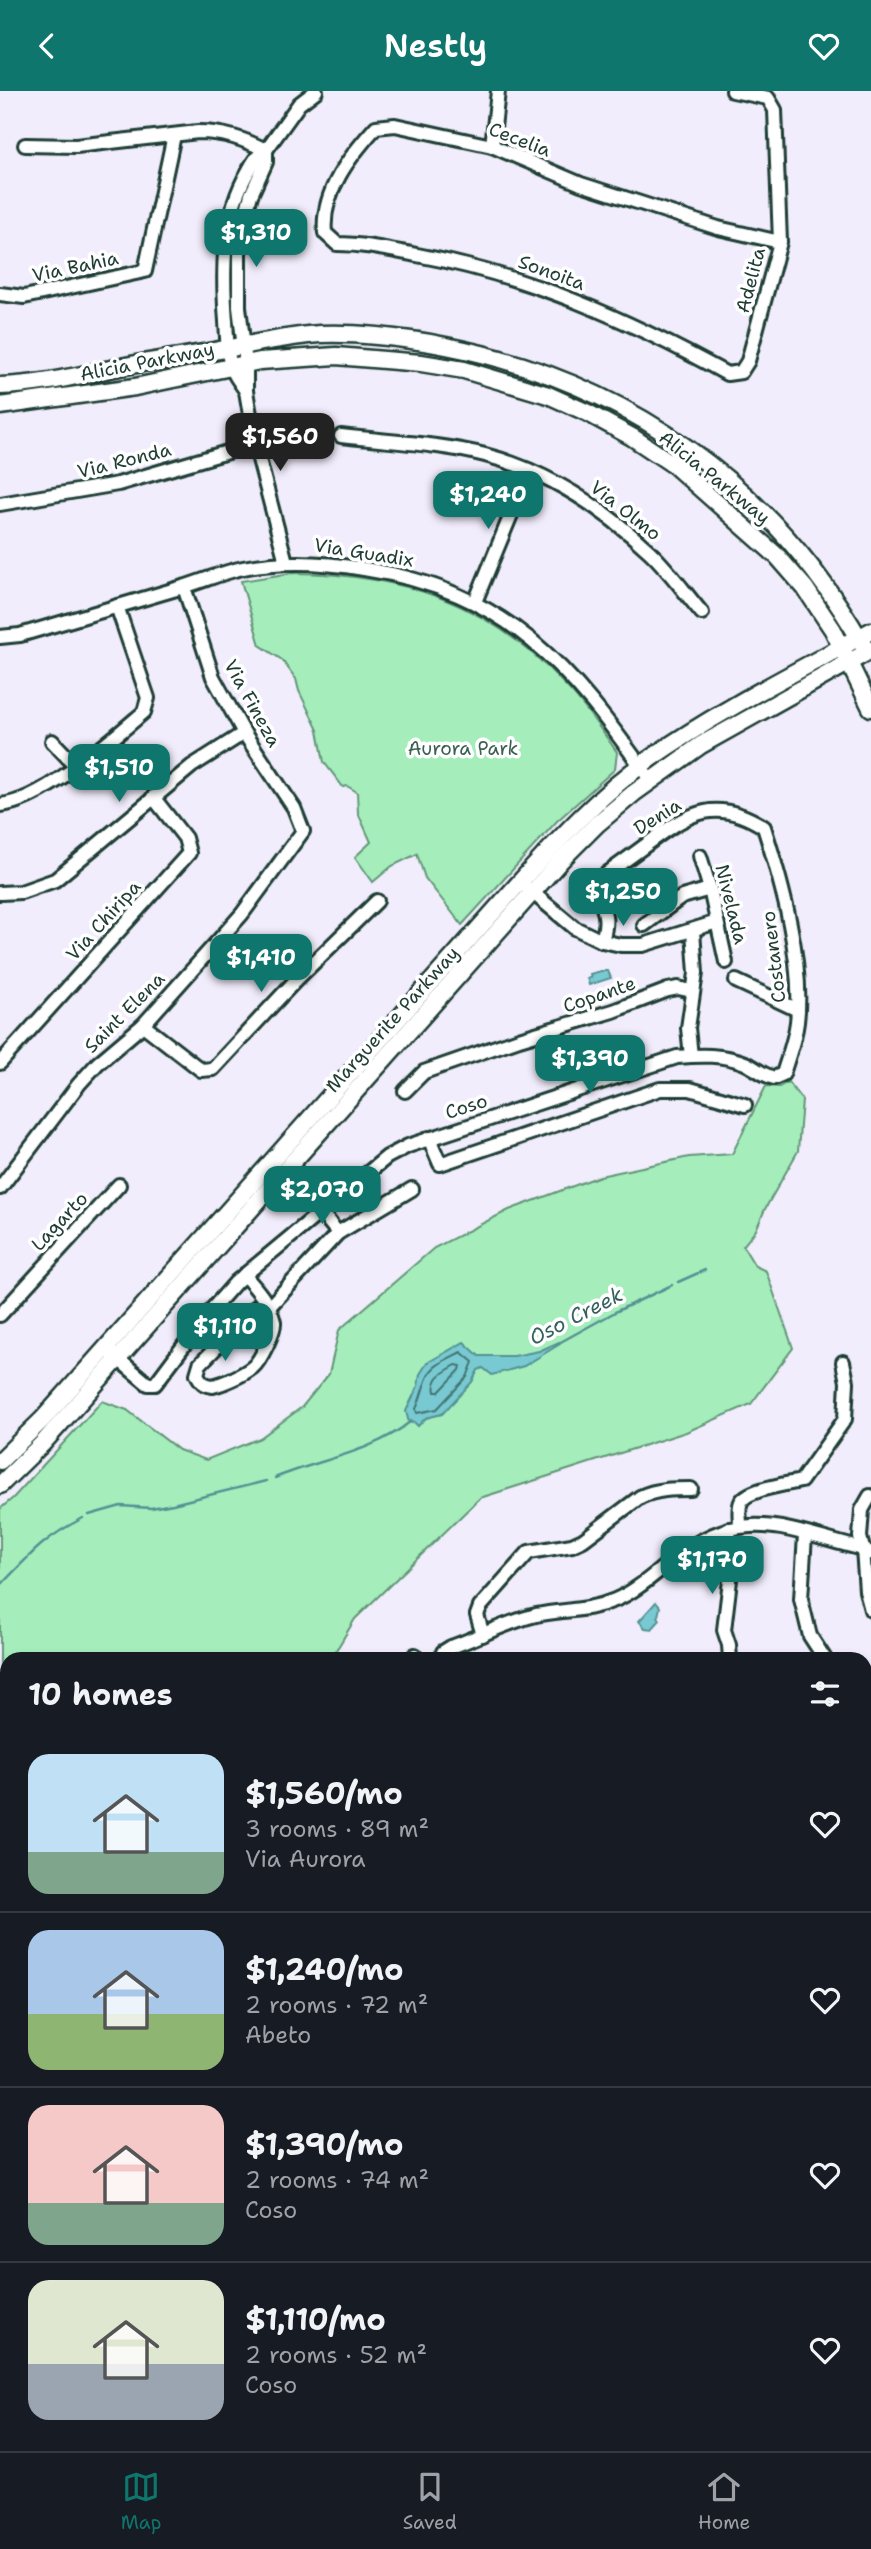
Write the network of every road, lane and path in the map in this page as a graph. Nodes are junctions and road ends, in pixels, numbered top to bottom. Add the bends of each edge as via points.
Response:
1 (316, 91) edge
2 (498, 91) edge
3 (733, 91) edge
4 (174, 135) junction
5 (25, 145) dead end
6 (492, 146) junction
7 (266, 150) junction
8 (780, 242) junction
9 (337, 244) joint
10 (0, 294) edge
11 (236, 347) junction
12 (238, 365) junction
13 (741, 372) joint
14 (0, 386) edge
15 (0, 406) edge
16 (341, 436) dead end
17 (255, 444) junction
18 (529, 471) junction
19 (0, 504) edge
20 (286, 562) junction
21 (184, 587) junction
22 (475, 602) junction
23 (117, 606) junction
24 (702, 613) dead end
25 (0, 638) edge
26 (868, 646) edge
27 (842, 647) junction
28 (850, 662) junction
29 (871, 708) edge
30 (243, 733) junction
31 (52, 741) dead end
32 (76, 766) junction
33 (641, 766) junction
34 (651, 781) junction
35 (153, 797) junction
36 (0, 806) edge
37 (764, 827) joint
38 (303, 831) joint
39 (700, 856) dead end
40 (526, 887) junction
41 (710, 889) junction
42 (0, 893) edge
43 (377, 901) dead end
44 (718, 922) junction
45 (644, 925) dead end
46 (693, 931) junction
47 (602, 941) junction
48 (726, 962) dead end
49 (736, 981) dead end
50 (692, 991) junction
51 (798, 1010) junction
52 (143, 1024) junction
53 (691, 1056) junction
54 (0, 1063) edge
55 (653, 1065) junction
56 (774, 1079) joint
57 (660, 1089) junction
58 (405, 1091) dead end
59 (744, 1105) dead end
60 (429, 1138) junction
61 (118, 1185) dead end
62 (0, 1188) edge
63 (412, 1189) dead end
64 (320, 1211) junction
65 (338, 1233) junction
66 (244, 1275) junction
67 (268, 1308) junction
68 (0, 1315) edge
69 (112, 1354) junction
70 (843, 1362) dead end
71 (0, 1461) edge
72 (0, 1485) edge
73 (691, 1489) dead end
74 (870, 1496) edge
75 (734, 1527) junction
76 (805, 1535) junction
77 (868, 1549) edge
78 (868, 1575) edge
79 (871, 1610) edge
80 (483, 1635) junction
81 (446, 1652) edge
82 (730, 1652) edge
83 (820, 1652) edge

1 - 7 street via 299,104
2 - 6 street
3 - 8 street, Adelita via 768,98 775,110
4 - 5 street via 76,146
4 - 7 street via 214,132
4 - 10 street, Via Bahia via 145,271 24,297
6 - 8 street, Cecelia via 581,184 718,228
6 - 9 street, Cecelia via 395,125 376,127 339,173 323,216 325,233
7 - 11 street via 266,162 243,224
8 - 13 street, Adelita via 748,361
9 - 13 street, Sonoita via 361,244 498,272 619,318 727,374
11 - 12 street
11 - 14 main road, Alicia Parkway via 36,385
11 - 26 main road, Alicia Parkway via 310,335 419,341 508,360 595,393 684,445 739,488 793,544
12 - 15 main road, Alicia Parkway via 135,387
12 - 17 street
12 - 27 main road, Alicia Parkway via 336,356 421,363 506,382 588,413 674,465 748,528 805,588
16 - 18 street, Via Olmo via 486,455
17 - 19 street, Via Ronda via 118,484
17 - 20 street
18 - 22 street
18 - 24 street, Via Olmo via 565,487 651,553
20 - 21 street, Via Guadix via 242,568
20 - 22 street, Via Guadix via 388,572 435,584
21 - 23 street, Via Guadix
21 - 30 street, Via Fineza via 214,677
22 - 33 street, Via Guadix via 538,643
23 - 25 street, Via Guadix
23 - 32 street via 148,698 144,712
26 - 27 main road, Marguerite Parkway
26 - 28 main road, Marguerite Parkway
27 - 28 main road, Alicia Parkway
27 - 33 main road, Marguerite Parkway via 694,730
28 - 29 main road, Alicia Parkway
28 - 34 main road, Marguerite Parkway via 701,745
30 - 35 street
30 - 38 street, Via Fineza via 294,808
31 - 32 street
32 - 36 street via 36,794
33 - 34 street, Via Guadix
33 - 40 main road, Marguerite Parkway via 568,829
34 - 40 main road, Marguerite Parkway
35 - 42 street via 55,880 20,892
35 - 54 street, Via Chiripa via 185,838 190,853
37 - 47 street, Denia via 730,812 704,811 674,823 597,883 608,920
37 - 51 street, Costanero via 784,891
38 - 52 street, Saint Elena via 243,914
39 - 41 street, Nivelada
40 - 47 street via 575,928
40 - 69 main road, Marguerite Parkway
41 - 44 street, Nivelada
41 - 45 street via 682,897
43 - 52 street via 213,1069 194,1066
44 - 46 street
44 - 48 street, Nivelada
46 - 47 street via 643,945
46 - 50 street
49 - 51 street
50 - 53 street
50 - 58 street, Copante via 668,990 424,1072
51 - 56 street, Costanero via 783,1074
52 - 62 street, Saint Elena via 79,1084
53 - 55 street, Coso
53 - 56 street, Coso via 721,1056 746,1063
55 - 57 street
55 - 60 street, Coso
57 - 59 street via 690,1090
57 - 60 street via 440,1164
60 - 64 street, Coso via 387,1157
61 - 68 street, Lagarto
63 - 65 street
64 - 65 street
64 - 66 street, Coso
65 - 67 street
66 - 67 street
66 - 69 street, Coso via 155,1384 148,1384
67 - 67 street via 274,1330 255,1366 220,1384 206,1385 200,1380 200,1364 256,1307
69 - 71 main road, Marguerite Parkway
69 - 72 main road, Marguerite Parkway via 43,1443
70 - 75 street via 845,1419 801,1481 744,1497
73 - 80 street via 649,1493 583,1540 530,1552 480,1607 477,1615
74 - 77 street via 862,1510 860,1537
75 - 76 street via 769,1526
75 - 80 street via 710,1534 618,1599 585,1610 535,1616
75 - 82 street via 724,1630
76 - 77 street
76 - 83 street via 801,1599 810,1636
77 - 78 street
78 - 79 street
80 - 81 street

